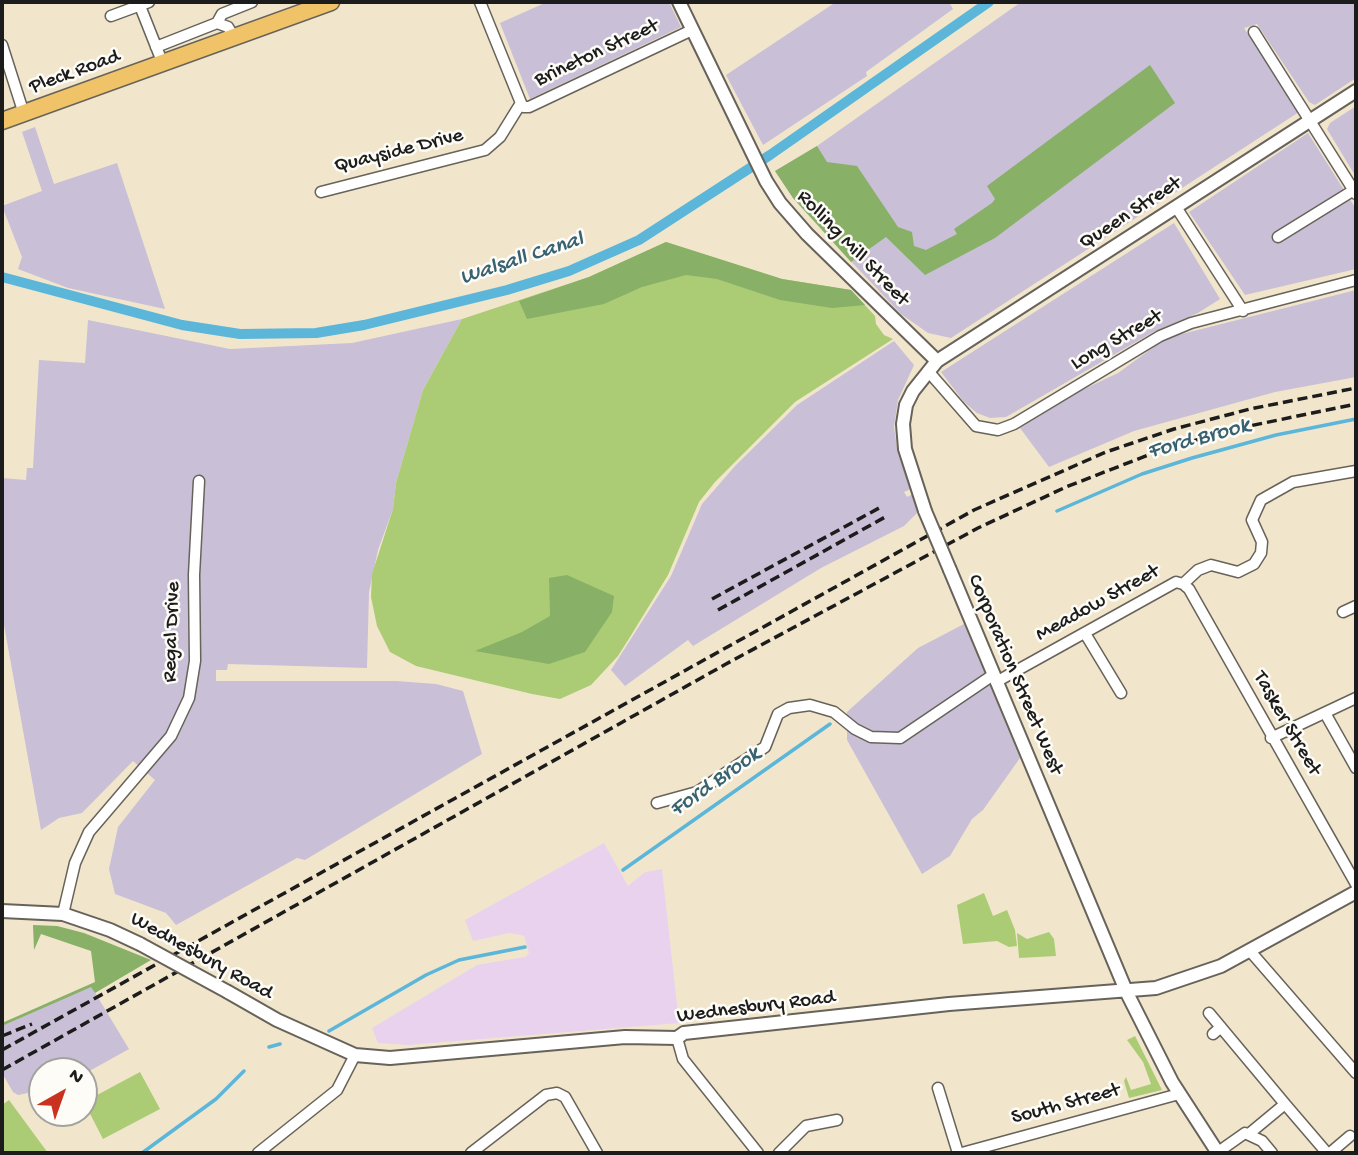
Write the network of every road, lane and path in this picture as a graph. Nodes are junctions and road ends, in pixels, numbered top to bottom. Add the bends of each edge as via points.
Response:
1 (252, 2) edge
2 (331, 2) edge
3 (480, 2) edge
4 (679, 2) edge
5 (145, 4) edge
6 (111, 16) dead end
7 (217, 23) junction
8 (692, 30) junction
9 (1254, 32) dead end
10 (234, 37) junction
11 (2, 45) edge
12 (156, 47) junction
13 (163, 64) junction
14 (1356, 91) edge
15 (521, 103) junction
16 (24, 114) junction
17 (1309, 120) junction
18 (2, 121) edge
19 (321, 192) dead end
20 (1355, 192) edge
21 (1176, 207) junction
22 (1278, 237) dead end
23 (1356, 280) edge
24 (1243, 311) junction
25 (937, 361) junction
26 (928, 371) junction
27 (1356, 471) edge
28 (199, 481) dead end
29 (1183, 584) junction
30 (1356, 608) edge
31 (1343, 612) dead end
32 (1086, 635) junction
33 (995, 679) junction
34 (1121, 693) dead end
35 (1356, 698) edge
36 (1325, 713) junction
37 (1271, 738) junction
38 (1356, 768) edge
39 (657, 803) dead end
40 (1356, 884) edge
41 (1356, 892) edge
42 (2, 911) edge
43 (63, 914) junction
44 (1250, 951) junction
45 (1127, 993) junction
46 (1209, 1013) dead end
47 (677, 1038) junction
48 (355, 1055) junction
49 (1356, 1073) edge
50 (938, 1088) dead end
51 (1179, 1094) junction
52 (1285, 1104) junction
53 (837, 1120) dead end
54 (1250, 1133) junction
55 (1350, 1136) dead end
56 (258, 1153) edge
57 (471, 1153) edge
58 (597, 1153) edge
59 (758, 1153) edge
60 (779, 1153) edge
61 (960, 1153) edge
62 (1218, 1153) edge
63 (1272, 1153) edge
64 (1328, 1153) edge

1 - 7 street via 222,14
2 - 10 highway, Pleck Road
3 - 15 street
4 - 8 street, Rolling Mill Street
5 - 6 street, Pleck Road
5 - 12 street, Pleck Road
7 - 10 street via 228,27
7 - 12 street
8 - 15 street, Brineton Street via 529,107
8 - 25 street, Rolling Mill Street via 766,181 799,226
9 - 17 street
10 - 13 highway, Pleck Road
11 - 16 street
12 - 13 street, Pleck Road
13 - 16 highway, Pleck Road
14 - 17 street, Queen Street
15 - 19 street, Quayside Drive via 500,137 485,150
16 - 18 highway, Pleck Road
17 - 20 street
17 - 21 street, Queen Street
20 - 22 street
21 - 24 street
21 - 25 street, Queen Street
23 - 24 street, Long Street
24 - 26 street, Long Street via 1191,323 1160,336 1014,424 988,430 976,426
25 - 26 street, Queen Street
26 - 33 street, Corporation Street West, bridge via 909,398 903,424 908,461
27 - 29 street, Meadow Street via 1293,482 1261,500 1252,520 1262,542 1254,564 1238,572 1211,565
28 - 43 street, Regal Drive via 190,698 171,736 89,832 72,872
29 - 32 street, Meadow Street via 1176,582
29 - 37 street, Tasker Street
30 - 31 street
32 - 33 street, Meadow Street
32 - 34 street
33 - 39 street, Meadow Street via 900,738 871,737 834,712 810,705 789,708 778,714 765,747 697,792
33 - 45 street, Corporation Street West
35 - 36 street
36 - 37 street
36 - 38 street
37 - 40 street, Tasker Street
41 - 44 street, Wednesbury Road
42 - 43 street, Wednesbury Road
43 - 48 street, Wednesbury Road, bridge via 140,944 277,1020
44 - 45 street, Wednesbury Road via 1183,981
44 - 49 street
45 - 47 street, Wednesbury Road via 949,1004 684,1033
45 - 51 street, Corporation Street West
46 - 52 street via 1217,1030
47 - 48 street, Wednesbury Road via 625,1037 390,1058
47 - 59 street via 682,1059
48 - 56 street via 337,1090
50 - 61 street, South Street
51 - 61 street, South Street
51 - 62 street, Corporation Street West
52 - 54 street
52 - 64 street
53 - 60 street via 806,1126
54 - 62 street via 1239,1135
54 - 63 street
55 - 64 street
57 - 58 street via 546,1094 557,1093 565,1097

